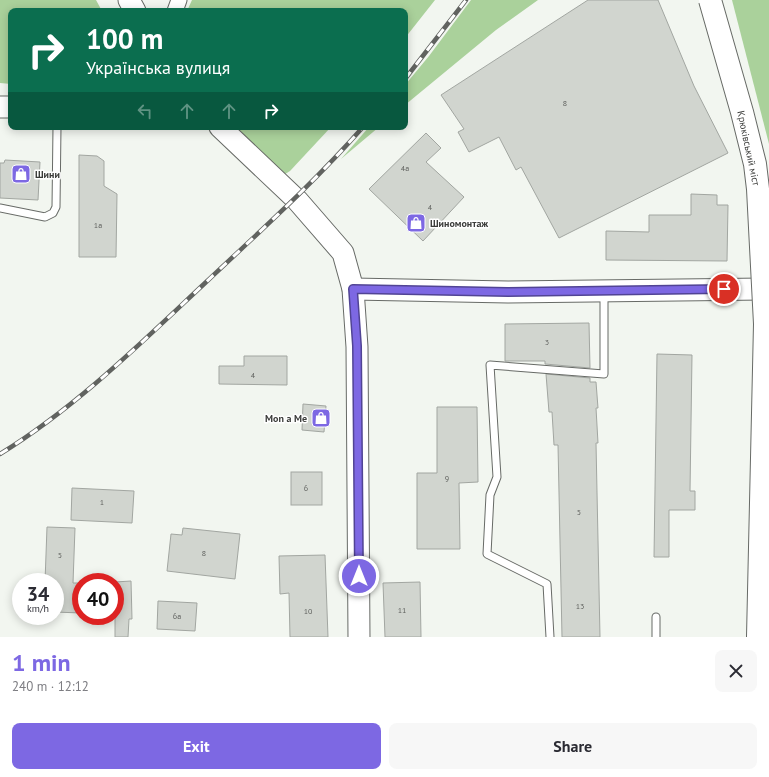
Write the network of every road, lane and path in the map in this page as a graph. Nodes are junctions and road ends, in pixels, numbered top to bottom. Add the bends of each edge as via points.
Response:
1 (710, 0) edge
2 (57, 130) edge
3 (223, 130) edge
4 (0, 208) edge
5 (353, 289) junction
6 (769, 289) edge
7 (604, 291) junction
8 (656, 617) dead end
9 (359, 637) edge
10 (550, 637) edge
11 (656, 637) edge
12 (758, 637) edge

1 - 12 highway, Крюківський міст, bridge via 742,112 755,164 758,189 765,324
2 - 4 lane via 56,206 53,213 45,217
3 - 5 street via 297,200 343,253
5 - 7 street
5 - 9 street via 357,346
6 - 7 street
7 - 10 lane via 604,374 490,365 497,477 490,495 487,554 547,584
8 - 11 lane

